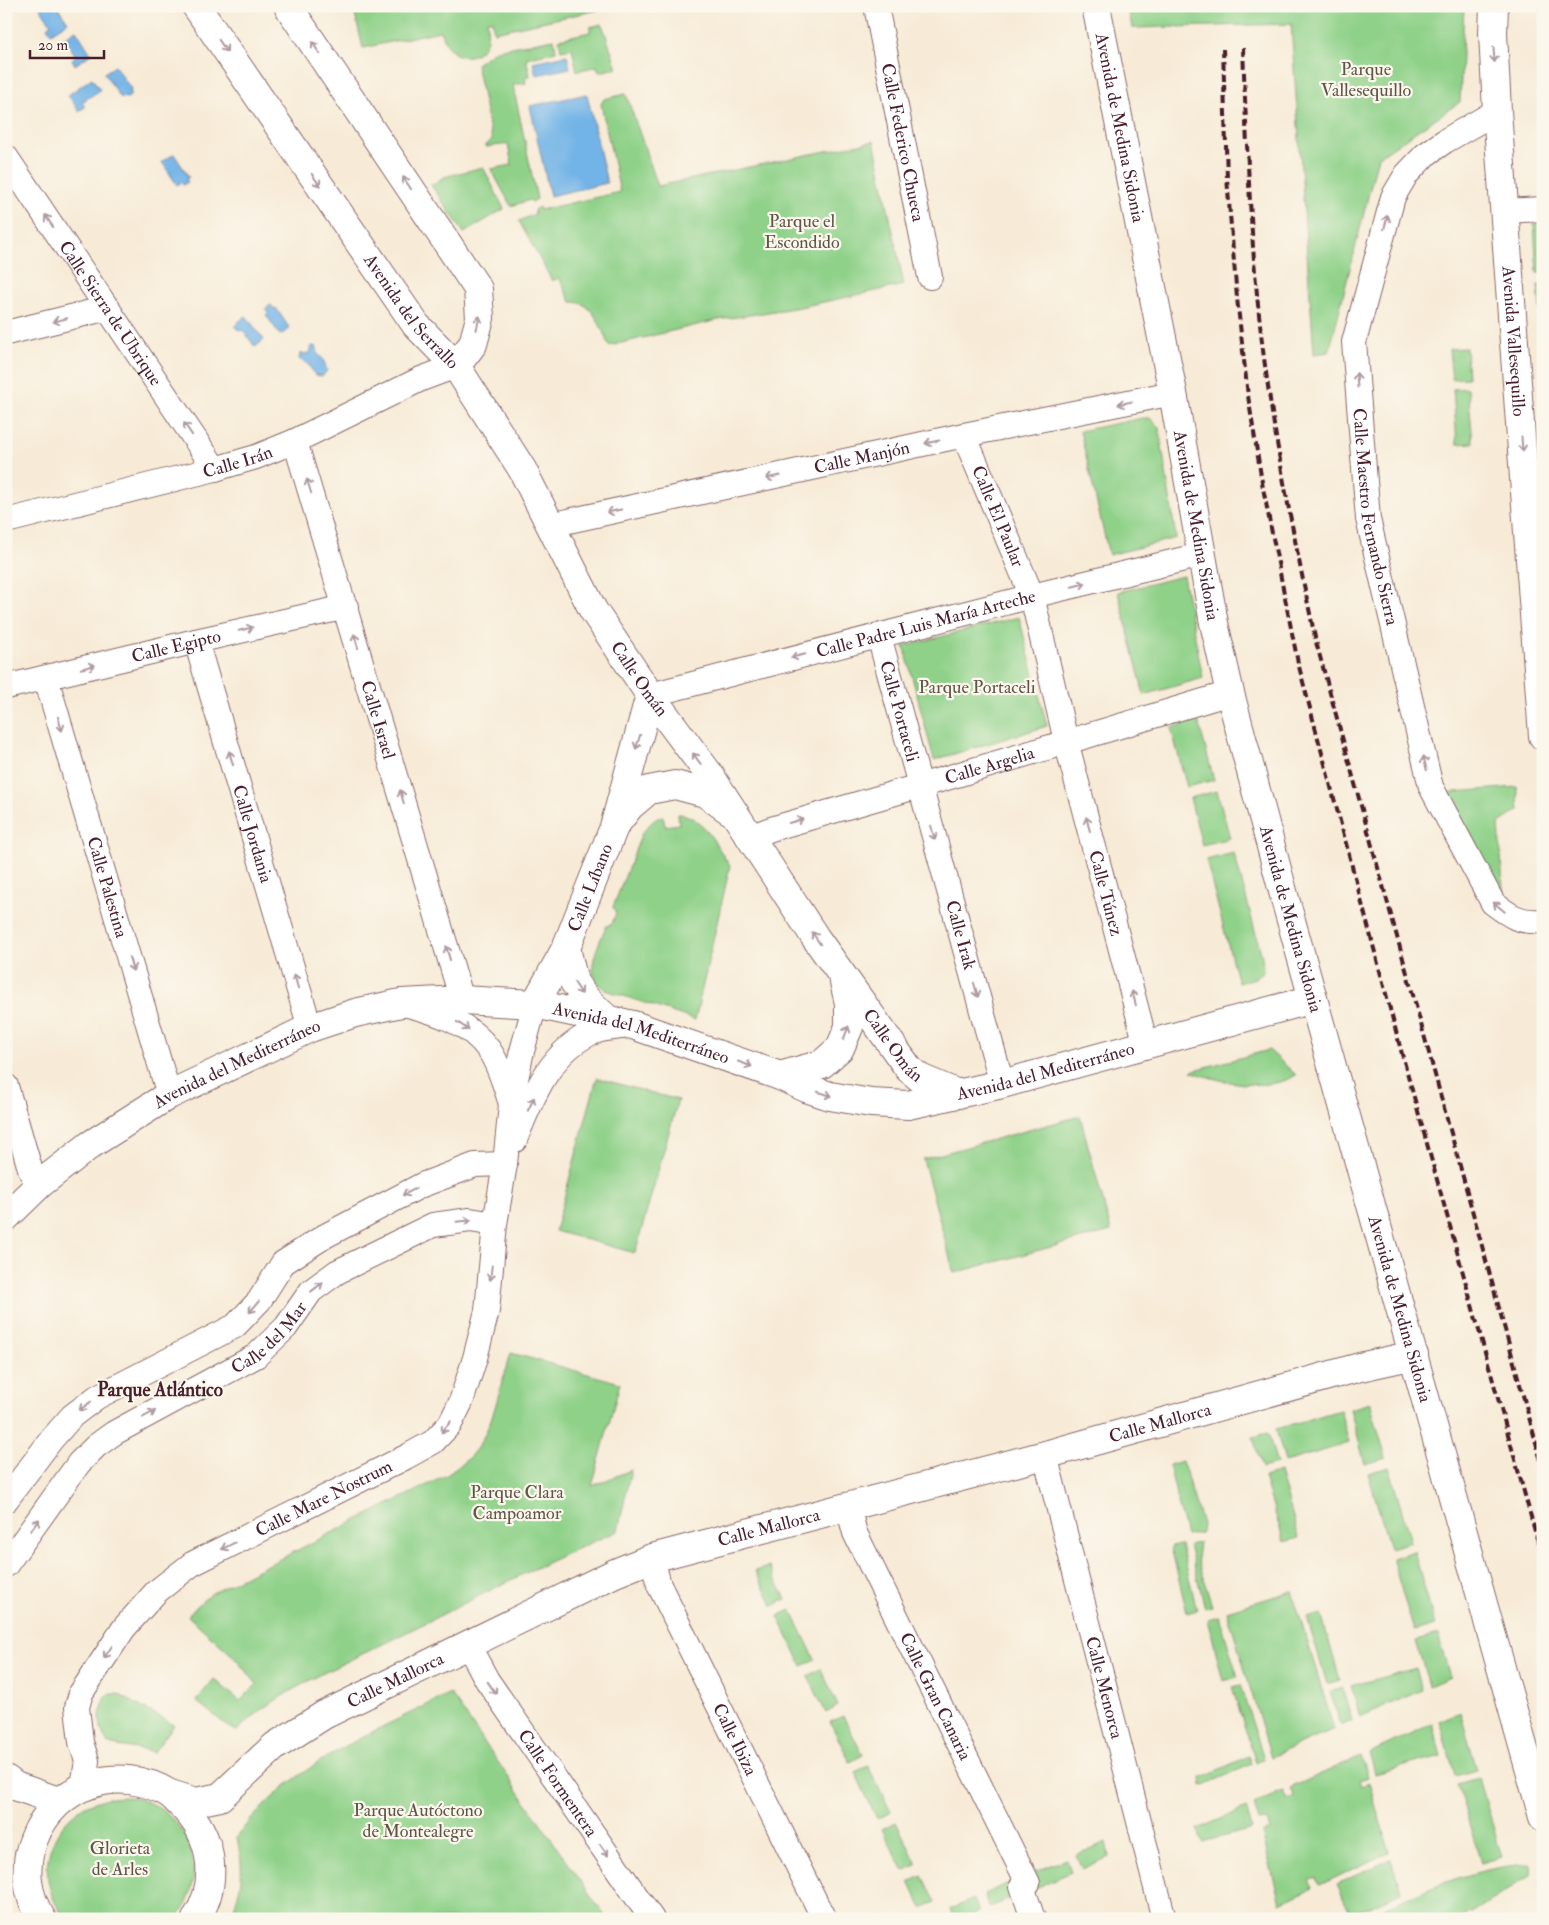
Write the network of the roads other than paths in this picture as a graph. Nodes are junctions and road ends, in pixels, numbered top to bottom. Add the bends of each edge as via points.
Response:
1 (196, 6) edge
2 (288, 6) edge
3 (876, 6) edge
4 (1096, 6) edge
5 (1494, 6) edge
6 (1498, 111) junction
7 (7, 159) edge
8 (1543, 209) edge
9 (1506, 211) junction
10 (930, 277) dead end
11 (108, 308) junction
12 (6, 333) edge
13 (456, 366) junction
14 (1173, 393) junction
15 (964, 435) junction
16 (295, 441) junction
17 (215, 469) junction
18 (6, 521) edge
19 (550, 525) junction
20 (1201, 555) junction
21 (1032, 596) junction
22 (346, 607) junction
23 (879, 636) junction
24 (196, 641) junction
25 (46, 678) junction
26 (6, 688) edge
27 (1230, 693) junction
28 (650, 694) junction
29 (1543, 736) edge
30 (1066, 741) junction
31 (920, 786) junction
32 (734, 814) junction
33 (614, 827) junction
34 (750, 837) junction
35 (1543, 921) edge
36 (566, 948) junction
37 (844, 978) junction
38 (1313, 999) junction
39 (462, 1000) junction
40 (401, 1003) junction
41 (535, 1004) junction
42 (607, 1019) junction
43 (633, 1025) junction
44 (310, 1028) junction
45 (1146, 1045) junction
46 (780, 1076) junction
47 (1002, 1084) junction
48 (6, 1086) edge
49 (958, 1094) junction
50 (169, 1095) junction
51 (511, 1104) junction
52 (505, 1164) junction
53 (40, 1184) junction
54 (6, 1217) edge
55 (495, 1224) junction
56 (1414, 1355) junction
57 (1045, 1455) junction
58 (6, 1500) edge
59 (848, 1507) junction
60 (652, 1558) junction
61 (6, 1565) edge
62 (468, 1645) junction
63 (11, 1783) edge
64 (83, 1786) junction
65 (170, 1794) junction
66 (220, 1797) junction
67 (58, 1801) junction
68 (1543, 1817) edge
69 (40, 1824) junction
70 (207, 1844) junction
71 (42, 1919) edge
72 (196, 1919) edge
73 (652, 1919) edge
74 (824, 1919) edge
75 (1034, 1919) edge
76 (1164, 1919) edge

1 -> 13 street, Avenida del Serrallo via 416,325
13 -> 2 street, Avenida del Serrallo via 473,344 480,318 478,289
3 - 10 street, Calle Federico Chueca
4 - 14 street, Avenida de Medina Sidonia
5 -> 6 street, Avenida Vallesequillo
6 - 9 street, Avenida Vallesequillo
35 -> 6 street, Calle Maestro Fernando Sierra via 1529,922 1510,916 1493,903 1431,787 1368,519 1354,342 1393,197 1406,175 1425,155 1445,141
11 -> 7 street, Calle Sierra de Ubrique
8 - 9 street
9 -> 29 street, Avenida Vallesequillo
11 -> 12 street
17 -> 11 street, Calle Sierra de Ubrique
13 - 16 street, Calle Irán via 421,379
13 - 19 street, Calle Omán via 522,469
14 -> 15 street, Calle Manjón
14 - 20 street, Avenida de Medina Sidonia
15 -> 19 street, Calle Manjón
15 - 21 street, Calle El Paular
16 - 17 street, Calle Irán
22 -> 16 street, Calle Israel
17 - 18 street, Calle Irán
19 - 28 street, Calle Omán via 593,610
21 -> 20 street, Calle Padre Luis María Arteche
20 - 27 street, Avenida de Medina Sidonia
21 - 23 street, Calle Padre Luis María Arteche
21 - 30 street, Calle El Paular
24 -> 22 street, Calle Egipto
39 -> 22 street, Calle Israel
23 -> 28 street, Calle Padre Luis María Arteche
23 - 31 street, Calle Portaceli
25 -> 24 street, Calle Egipto
44 -> 24 street, Calle Jordania
25 - 26 street, Calle Egipto
25 -> 50 street, Calle Palestina
27 - 30 street, Calle Argelia
27 - 38 street, Avenida de Medina Sidonia
32 -> 28 street, Calle Omán
28 -> 33 street, Calle Líbano
30 - 31 street, Calle Argelia
45 -> 30 street, Calle Túnez
34 -> 31 street, Calle Argelia
31 -> 47 street, Calle Irak
32 - 33 street, Calle Líbano via 706,793 675,785 649,790 630,806
32 - 34 street, Calle Omán
33 - 36 street, Calle Líbano
37 -> 34 street, Calle Omán
36 - 41 street, Calle Líbano
36 -> 42 street, Calle Líbano via 574,982 584,998
46 -> 37 street, Calle Omán via 822,1064 840,1048 849,1027
37 - 49 street, Calle Omán via 909,1069 920,1078
38 - 45 street, Avenida del Mediterráneo
38 - 56 street, Avenida de Medina Sidonia
39 - 40 street, Avenida del Mediterráneo
39 - 41 street, Avenida del Mediterráneo
40 - 44 street, Avenida del Mediterráneo via 355,1013
40 -> 51 street, Calle Mare Nostrum via 454,1020 470,1031 488,1049 497,1064
41 - 42 street, Avenida del Mediterráneo
41 - 51 street, Calle Mare Nostrum
42 - 43 street, Avenida del Mediterráneo
43 -> 46 street, Avenida del Mediterráneo
52 -> 43 street, Calle Mare Nostrum via 536,1093 555,1061 569,1046 596,1031
44 - 50 street, Avenida del Mediterráneo
45 - 47 street, Avenida del Mediterráneo
46 -> 49 street, Avenida del Mediterráneo via 830,1096 871,1103 908,1105
47 - 49 street, Avenida del Mediterráneo
48 - 53 street via 32,1172
50 - 53 street, Avenida del Mediterráneo via 90,1145
51 - 52 street, Calle Mare Nostrum
52 - 55 street, Calle Mare Nostrum
52 -> 58 street, Calle del Mar via 476,1165 422,1185 325,1236 284,1263 258,1301 235,1326 97,1397 72,1416
53 - 54 street, Avenida del Mediterráneo
61 -> 55 street, Calle del Mar via 79,1464 96,1446 114,1433 256,1356 286,1327 311,1291 337,1272 433,1225 470,1220
55 -> 64 street, Calle Mare Nostrum via 487,1311 461,1402 450,1424 433,1442 192,1564 156,1592 124,1628 81,1693 77,1707 81,1742 87,1760
56 - 57 street, Calle Mallorca via 1360,1366
56 - 68 street, Avenida de Medina Sidonia
57 - 59 street, Calle Mallorca
57 - 76 street, Calle Menorca
59 - 60 street, Calle Mallorca
59 - 75 street, Calle Gran Canaria via 855,1533 1025,1884
60 - 62 street, Calle Mallorca via 615,1572
60 - 74 street, Calle Ibiza via 659,1585
62 - 66 street, Calle Mallorca via 324,1715 275,1746
62 -> 73 street, Calle Formentera via 487,1680
63 - 67 street
63 - 69 street
64 - 65 street via 112,1779 141,1782
64 - 67 street
65 - 66 street via 196,1802
65 - 70 street via 193,1816
66 - 70 street via 211,1817
67 - 69 street
69 - 71 street via 29,1851 27,1880 35,1909
70 - 72 street via 211,1875 205,1906

